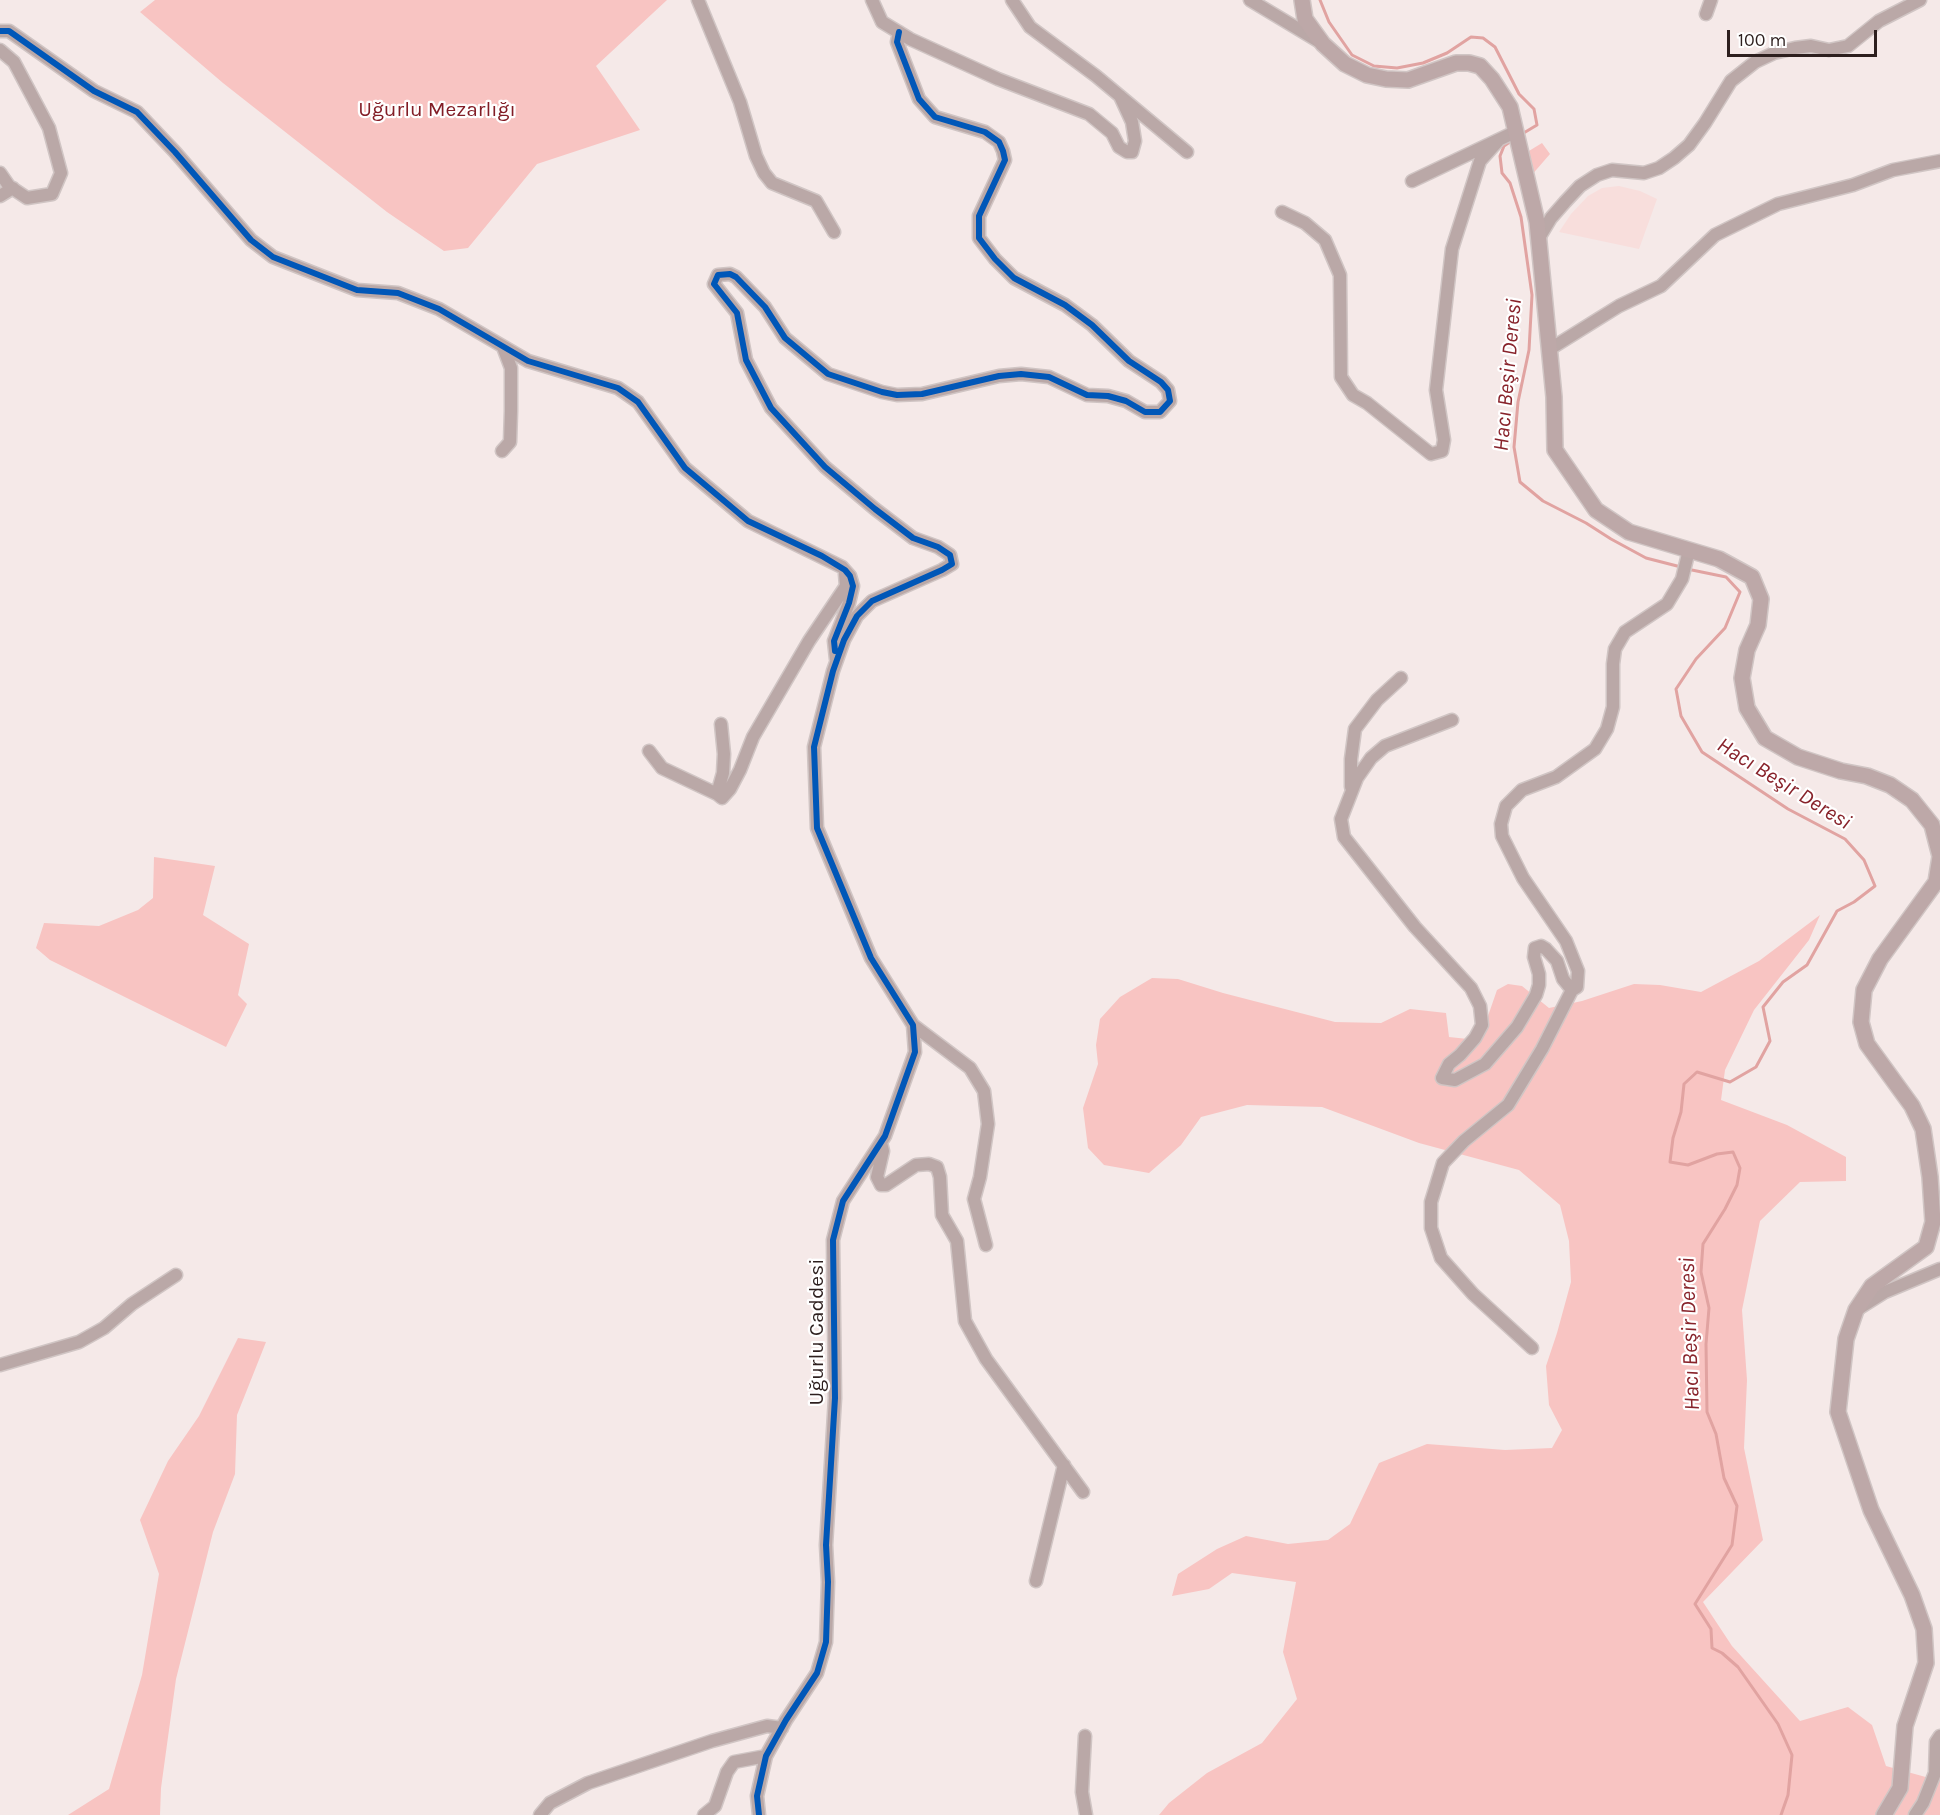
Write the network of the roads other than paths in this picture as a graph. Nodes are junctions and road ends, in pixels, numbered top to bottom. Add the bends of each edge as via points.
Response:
1 (698, 0) edge
2 (872, 0) edge
3 (1012, 0) edge
4 (1250, 0) edge
5 (1302, 0) edge
6 (1711, 0) edge
7 (1920, 0) edge
8 (1706, 14) dead end
9 (0, 31) edge
10 (899, 32) junction
11 (1323, 44) junction
12 (0, 50) edge
13 (1120, 96) junction
14 (1515, 132) junction
15 (1498, 141) junction
16 (1187, 152) dead end
17 (1940, 161) edge
18 (0, 173) edge
19 (1412, 180) dead end
20 (13, 188) junction
21 (0, 196) edge
22 (1282, 212) dead end
23 (834, 232) dead end
24 (1539, 238) junction
25 (503, 347) junction
26 (1550, 349) junction
27 (502, 451) dead end
28 (1687, 556) junction
29 (845, 570) junction
30 (837, 660) junction
31 (1401, 678) dead end
32 (1452, 720) dead end
33 (721, 724) dead end
34 (649, 751) dead end
35 (1351, 791) junction
36 (717, 794) junction
37 (1940, 857) edge
38 (1572, 990) junction
39 (913, 1025) junction
40 (881, 1142) junction
41 (986, 1245) dead end
42 (1940, 1269) edge
43 (176, 1275) dead end
44 (1856, 1310) junction
45 (1532, 1348) dead end
46 (0, 1365) edge
47 (1064, 1465) junction
48 (1083, 1492) dead end
49 (1036, 1581) dead end
50 (782, 1728) junction
51 (1086, 1736) dead end
52 (1940, 1736) edge
53 (766, 1756) junction
54 (540, 1815) edge
55 (704, 1815) edge
56 (759, 1815) edge
57 (1086, 1815) edge
58 (1884, 1815) edge
59 (1915, 1815) edge

1 - 23 street via 764,173 772,183 816,201
2 - 10 street via 882,22
3 - 13 street via 1030,27
4 - 11 street
5 - 11 main road via 1305,19
6 - 8 street
7 - 24 street via 1879,21 1848,46 1829,50 1794,48 1755,62 1731,81 1689,145 1674,158 1644,172 1612,170 1597,175 1565,202
9 - 25 street via 9,31 94,91 137,112 250,240 273,257 357,290 398,293 439,309
10 - 13 street via 998,79 1089,114 1112,133 1119,147 1132,152 1132,122
10 - 30 street via 897,42 919,99 936,117 985,132 999,142 1003,151 1005,160 980,216 979,238 1014,278 1065,305 1130,361 1161,382 1170,401 1160,411 1145,411 1108,396 1087,395 1049,377 1022,374 922,394 882,392 828,374 784,338 765,307 744,284 730,274 718,275 714,284 737,313 746,360 771,408 825,467 875,509 913,538 950,555 952,564 942,570 872,601 857,616
11 - 14 main road via 1345,64 1386,79 1408,80 1456,63 1480,66 1510,107
12 - 20 street via 14,62 49,128 60,173 52,194 27,198
13 - 16 street
14 - 15 street
14 - 24 main road
15 - 19 street
15 - 22 street via 1480,161 1452,249 1436,390 1442,451 1431,454 1368,402 1353,395 1341,377 1340,275 1325,240 1305,223
17 - 26 street via 1893,170 1853,185 1778,204 1715,235 1660,286 1619,306
18 - 20 street
20 - 21 street
24 - 26 main road
25 - 27 street via 511,368 511,411 510,442
25 - 29 street via 528,361 618,388 638,402 685,468 748,521
26 - 28 main road via 1556,450 1574,480 1596,510 1629,532
28 - 37 main road via 1719,559 1752,577 1761,598 1758,625 1747,650 1742,678 1748,708 1765,738 1798,757 1890,785 1912,800 1932,825
28 - 38 street via 1682,579 1667,604 1625,632 1615,649 1613,707 1607,729 1595,749 1556,777 1522,790 1506,806 1501,824 1502,836 1523,878 1574,959 1577,987
29 - 30 street via 853,586 834,641
29 - 36 street via 846,586 808,641 753,737 730,789 722,798
30 - 39 street via 814,747 818,828 871,958
31 - 35 street via 1377,700 1355,729
32 - 35 street via 1385,746 1371,758
33 - 36 street via 723,764
34 - 36 street via 662,768
35 - 38 street via 1341,819 1344,837 1415,927 1472,988 1480,1006 1482,1025 1442,1078 1455,1080 1485,1064 1517,1027 1539,985 1535,948 1541,946 1557,961
37 - 44 main road via 1936,882 1880,959 1864,990 1862,1022 1867,1044 1912,1106 1923,1130 1933,1222 1926,1246 1872,1286
38 - 45 street via 1508,1105 1443,1163 1431,1202 1431,1228 1442,1258 1473,1294
39 - 40 street, Uğurlu Caddesi via 915,1052
39 - 41 street via 970,1068 984,1091 988,1124 974,1199
40 - 47 street via 883,1151 877,1177 881,1185 916,1165 937,1167 942,1215 957,1241 965,1322 986,1359
40 - 50 street, Uğurlu Caddesi via 843,1202 833,1240 835,1398 826,1545 826,1642 817,1673
42 - 44 street via 1885,1292
43 - 46 street via 79,1342
44 - 58 main road via 1846,1339 1838,1412 1871,1510 1924,1629 1926,1663 1905,1726 1900,1788
47 - 48 street
47 - 49 street
50 - 53 street, Uğurlu Caddesi
50 - 54 street via 767,1726 712,1741 588,1784 550,1803
51 - 57 street via 1082,1792
52 - 59 street via 1936,1742 1935,1773
53 - 55 street via 734,1762 716,1806
53 - 56 street, Uğurlu Caddesi via 757,1796

